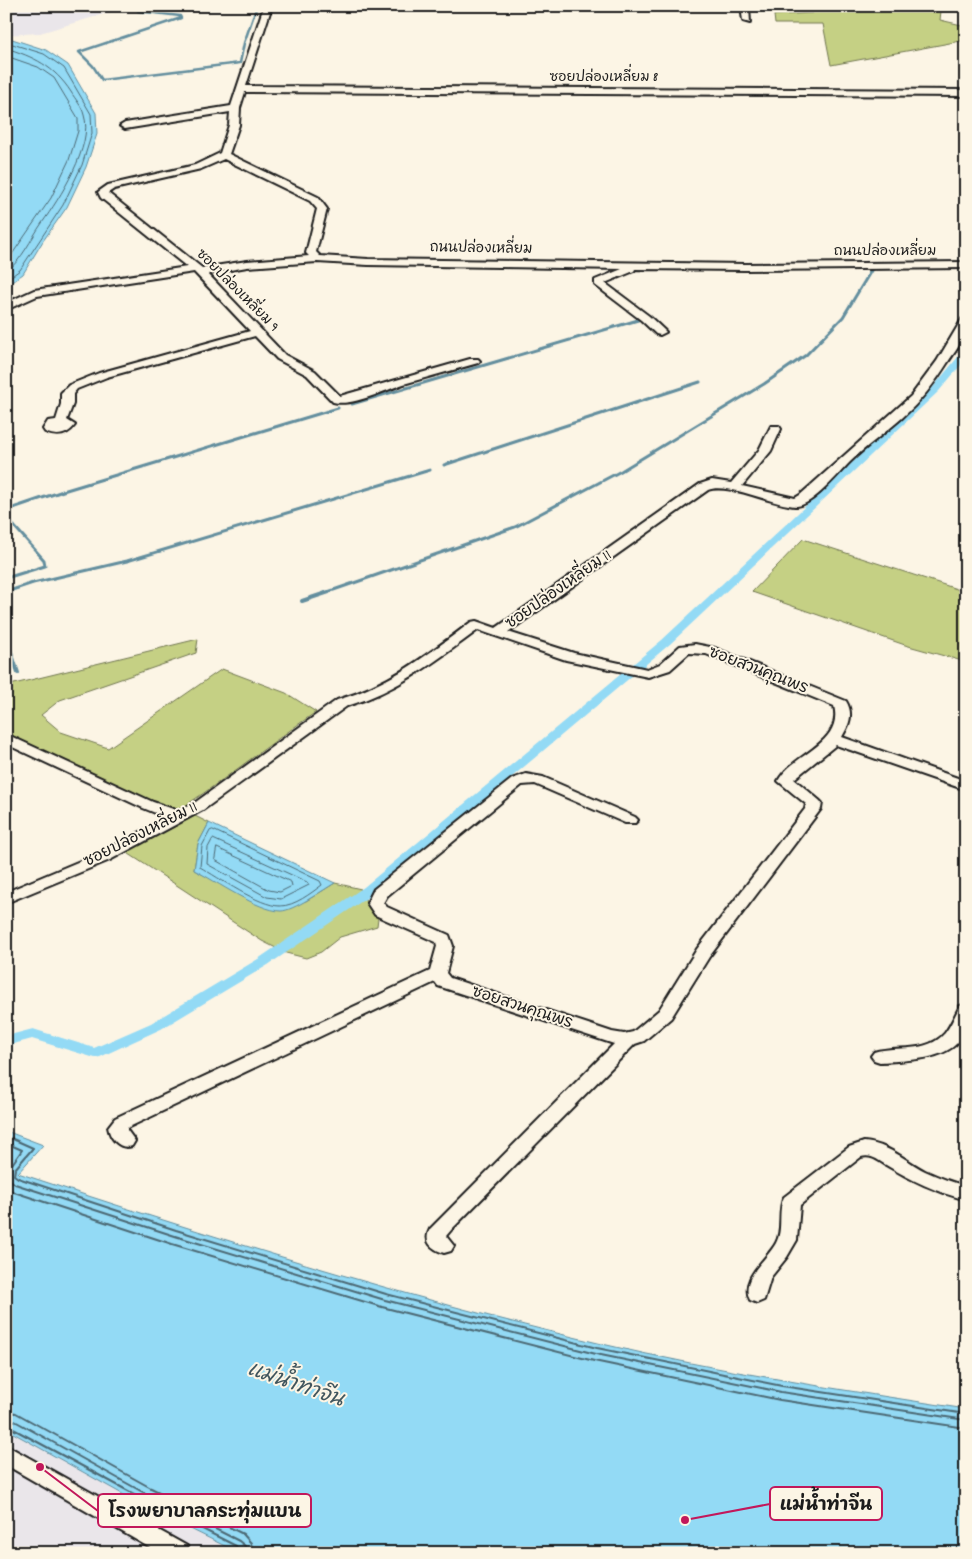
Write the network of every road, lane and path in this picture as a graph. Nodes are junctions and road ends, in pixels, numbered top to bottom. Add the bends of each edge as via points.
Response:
1 (268, 6) edge
2 (744, 6) edge
3 (747, 21) dead end
4 (242, 89) junction
5 (966, 93) edge
6 (235, 108) junction
7 (125, 126) dead end
8 (224, 154) junction
9 (317, 259) junction
10 (966, 265) edge
11 (639, 266) junction
12 (198, 270) junction
13 (6, 308) edge
14 (966, 321) edge
15 (257, 332) junction
16 (660, 332) dead end
17 (474, 361) dead end
18 (61, 422) dead end
19 (775, 429) dead end
20 (734, 488) junction
21 (498, 633) junction
22 (6, 738) edge
23 (834, 740) junction
24 (966, 786) edge
25 (180, 818) junction
26 (630, 820) dead end
27 (6, 898) edge
28 (437, 974) junction
29 (966, 1010) edge
30 (629, 1039) junction
31 (880, 1056) dead end
32 (126, 1141) dead end
33 (966, 1193) edge
34 (444, 1246) dead end
35 (757, 1295) dead end
36 (6, 1454) edge
37 (179, 1553) edge

1 - 4 street
2 - 3 street
4 - 5 street, ซอยปล่องเหลี่ยม 8
4 - 6 street
6 - 7 street
6 - 8 street via 234,125
8 - 9 street via 314,199 322,208 311,253
8 - 12 street, ซอยปล่องเหลี่ยม 9 via 198,166 111,187 103,192
9 - 11 street, ถนนปล่องเหลี่ยม
9 - 12 street, ถนนปล่องเหลี่ยม
10 - 11 street, ถนนปล่องเหลี่ยม
11 - 16 street via 603,279 599,284
12 - 13 street, ถนนปล่องเหลี่ยม via 34,293
12 - 15 street, ซอยปล่องเหลี่ยม 9
14 - 20 street, ซอยปล่องเหลี่ยม 11 via 915,399 806,498 797,502
15 - 17 street, ซอยปล่องเหลี่ยม 9 via 280,357 311,372 339,400
15 - 18 street via 111,372 79,384 67,393
19 - 20 street via 765,451
20 - 21 street, ซอยปล่องเหลี่ยม 11 via 712,484 704,487
21 - 23 street, ซอยสวนคุณพร via 571,657 648,673 664,667 684,649 710,651 841,704 844,719
21 - 25 street, ซอยปล่องเหลี่ยม 11 via 476,626 383,690 342,703
22 - 25 street
23 - 24 street
23 - 30 street, ซอยสวนคุณพร via 788,776 786,781 814,804 813,809 702,953 665,1014 638,1037
25 - 27 street, ซอยปล่องเหลี่ยม 11
26 - 28 street via 538,780 517,782 380,893 375,903 381,910 443,940 445,946
28 - 30 street, ซอยสวนคุณพร via 444,982 610,1037
28 - 32 street via 121,1123 117,1127 118,1132
29 - 31 street via 945,1043 925,1052
30 - 34 street via 446,1224 437,1241
33 - 35 street via 941,1186 876,1150 855,1152 791,1202 785,1245 758,1282
36 - 37 street

